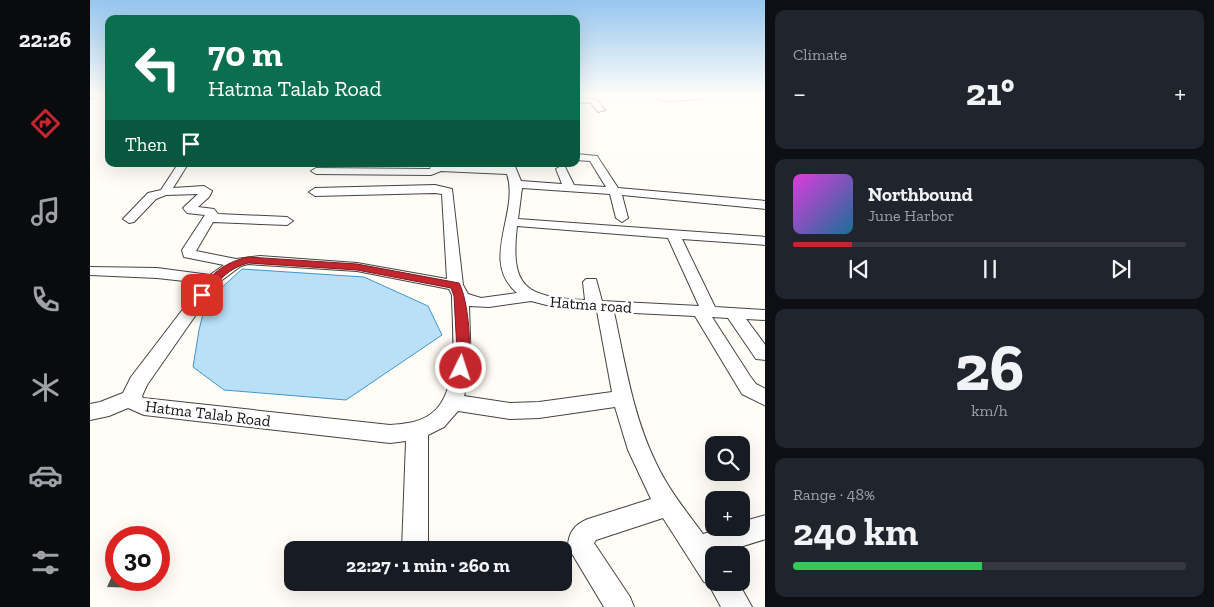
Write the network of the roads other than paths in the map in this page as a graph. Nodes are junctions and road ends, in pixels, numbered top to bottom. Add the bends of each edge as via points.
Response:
1 (580, 157) edge
2 (181, 167) edge
3 (436, 167) edge
4 (455, 167) edge
5 (561, 170) dead end
6 (316, 171) dead end
7 (512, 173) edge
8 (570, 188) junction
9 (165, 192) junction
10 (315, 192) dead end
11 (615, 192) junction
12 (765, 205) edge
13 (210, 218) junction
14 (622, 218) dead end
15 (129, 219) dead end
16 (287, 221) dead end
17 (512, 222) junction
18 (672, 234) junction
19 (765, 241) edge
20 (236, 263) junction
21 (90, 271) edge
22 (212, 280) junction
23 (591, 282) dead end
24 (458, 290) junction
25 (530, 296) junction
26 (599, 306) junction
27 (705, 311) junction
28 (732, 313) junction
29 (765, 315) edge
30 (762, 355) dead end
31 (131, 398) junction
32 (624, 398) junction
33 (765, 399) edge
34 (453, 402) junction
35 (90, 412) edge
36 (417, 432) junction
37 (669, 505) junction
38 (765, 526) edge
39 (415, 541) edge
40 (698, 548) junction
41 (705, 558) edge
42 (727, 591) edge
43 (620, 607) edge
44 (738, 607) edge

1 - 11 street via 593,158
2 - 9 street
3 - 6 street via 431,172
4 - 7 street
5 - 8 street
7 - 8 street
7 - 17 street, Hatma road
8 - 11 street
9 - 13 street via 206,191 189,208 210,212
9 - 15 street via 152,196
10 - 24 street via 446,191 449,195 452,262
11 - 12 street
11 - 14 street
13 - 16 street
13 - 20 street via 189,250 190,254
17 - 18 street
17 - 25 street, Hatma road via 507,257 510,272 515,284
18 - 19 street
18 - 27 street
20 - 22 street, Hatma Talab Road
20 - 24 street, Hatma Talab Road via 260,260 357,267
21 - 22 street via 156,273
22 - 31 street, Hatma Talab Road via 138,382
23 - 26 street
24 - 25 street, Hatma Talab Road via 467,301
24 - 34 street, Hatma Talab Road via 463,351
25 - 26 street, Hatma road via 562,304
26 - 27 street, Hatma road
26 - 32 street
27 - 28 street, Hatma road
27 - 33 street via 743,381
28 - 29 street, Hatma road
28 - 30 street
31 - 35 street
31 - 36 street, Hatma Talab Road via 144,407 390,434
32 - 34 street via 510,411
32 - 37 street via 637,446
34 - 36 street, Hatma Talab Road via 436,423
36 - 39 street
37 - 40 street
37 - 43 street via 588,532 581,539 581,547
38 - 40 street
40 - 41 street
42 - 44 street

